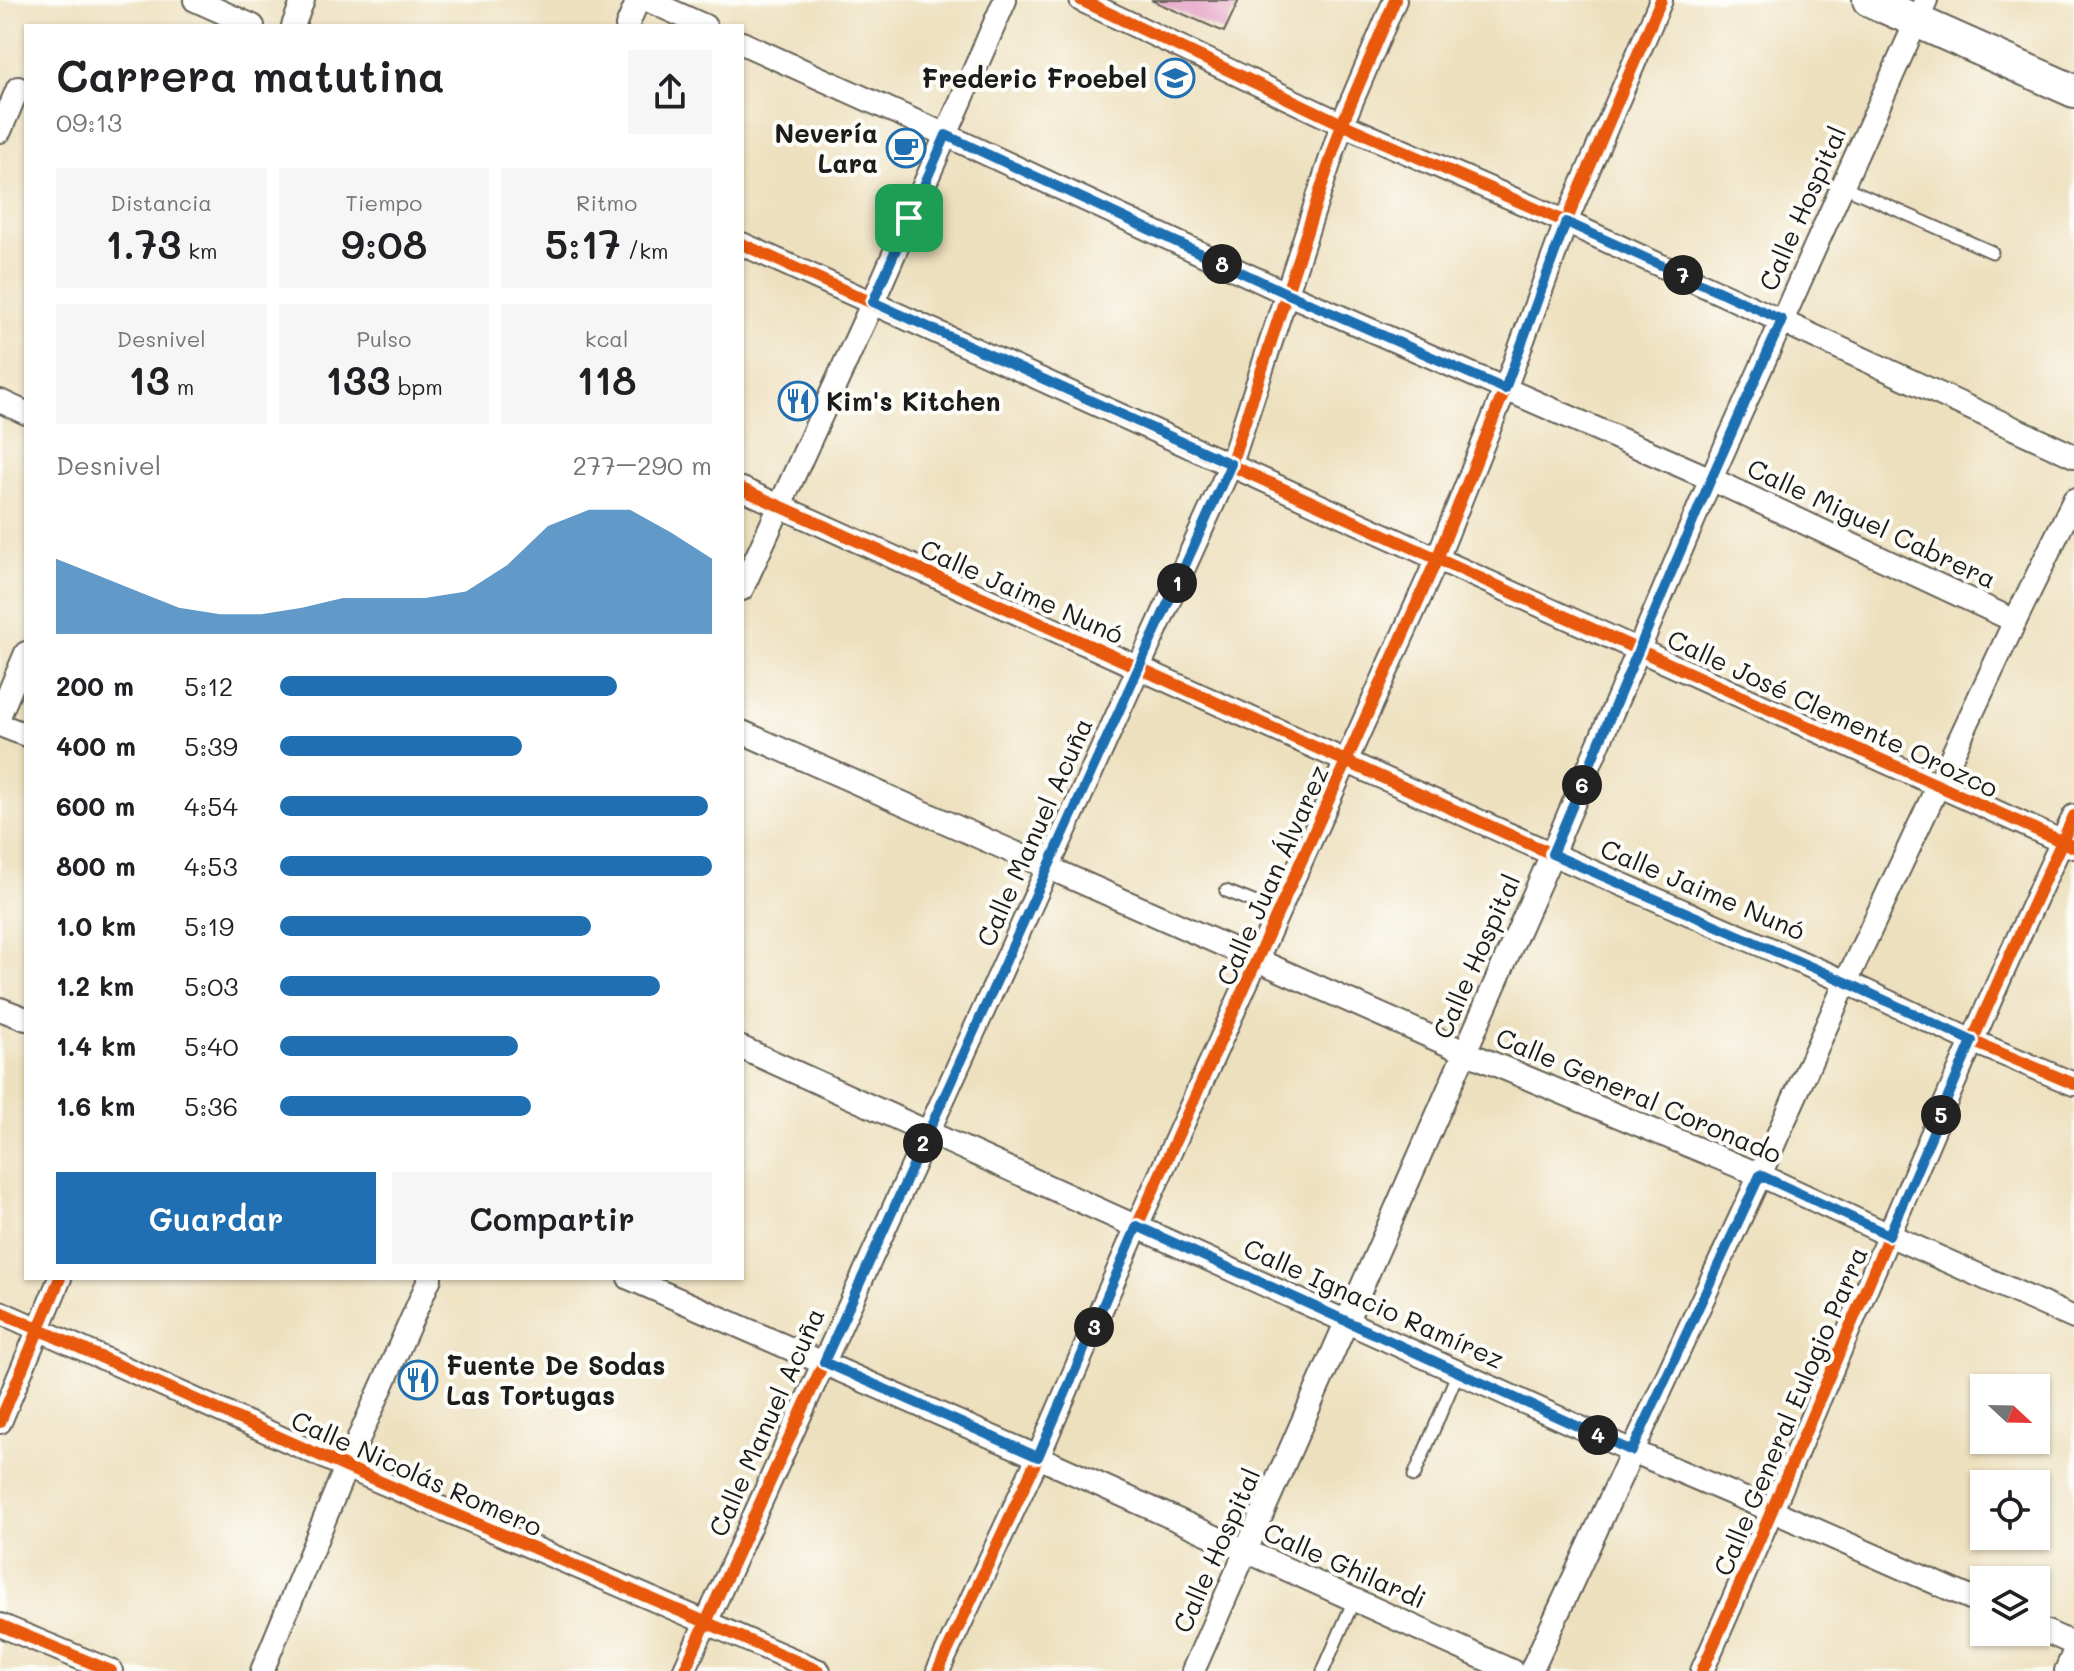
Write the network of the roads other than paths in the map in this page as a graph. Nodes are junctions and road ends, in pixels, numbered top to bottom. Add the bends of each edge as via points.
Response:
1 (195, 0) edge
2 (303, 0) edge
3 (638, 0) edge
4 (647, 0) edge
5 (1005, 0) edge
6 (1081, 0) edge
7 (1395, 0) edge
8 (1661, 0) edge
9 (1869, 0) edge
10 (1922, 11) edge
11 (249, 24) edge
12 (294, 24) edge
13 (628, 24) edge
14 (701, 24) edge
15 (744, 44) edge
16 (18, 88) dead end
17 (2074, 91) edge
18 (1342, 124) junction
19 (0, 131) edge
20 (946, 135) junction
21 (1843, 186) junction
22 (1566, 222) junction
23 (744, 245) edge
24 (1992, 252) dead end
25 (1286, 293) junction
26 (873, 302) junction
27 (1782, 320) junction
28 (1505, 389) junction
29 (0, 401) edge
30 (24, 412) edge
31 (2074, 456) edge
32 (1231, 464) junction
33 (1711, 479) junction
34 (744, 490) edge
35 (2074, 500) edge
36 (780, 506) junction
37 (1437, 559) junction
38 (744, 585) edge
39 (2015, 621) junction
40 (1640, 649) junction
41 (24, 658) edge
42 (1139, 667) junction
43 (0, 714) edge
44 (0, 725) edge
45 (744, 733) edge
46 (24, 734) edge
47 (1347, 761) junction
48 (1939, 786) junction
49 (2074, 816) edge
50 (2068, 845) edge
51 (1552, 854) junction
52 (1049, 867) junction
53 (1226, 891) dead end
54 (1280, 913) junction
55 (1258, 961) junction
56 (1846, 982) junction
57 (0, 1009) edge
58 (24, 1018) edge
59 (1972, 1041) junction
60 (744, 1049) edge
61 (1465, 1052) junction
62 (2074, 1084) edge
63 (928, 1131) junction
64 (1760, 1175) junction
65 (1137, 1226) junction
66 (1889, 1235) junction
67 (59, 1280) edge
68 (429, 1280) edge
69 (634, 1280) edge
70 (0, 1312) edge
71 (2074, 1318) edge
72 (1346, 1321) junction
73 (37, 1329) junction
74 (824, 1362) junction
75 (1458, 1372) junction
76 (0, 1422) edge
77 (1632, 1451) junction
78 (1038, 1457) junction
79 (346, 1467) junction
80 (1414, 1476) dead end
81 (1773, 1511) junction
82 (1246, 1551) junction
83 (1970, 1598) edge
84 (1354, 1600) junction
85 (706, 1622) junction
86 (0, 1625) edge
87 (2050, 1633) edge
88 (2074, 1644) edge
89 (2074, 1652) edge
90 (111, 1671) edge
91 (262, 1671) edge
92 (684, 1671) edge
93 (819, 1671) edge
94 (938, 1671) edge
95 (1193, 1671) edge
96 (1323, 1671) edge
97 (1512, 1671) edge
98 (1531, 1671) edge
99 (1702, 1671) edge
100 (2066, 1671) edge

1 - 11 street
2 - 12 street
3 - 13 street
4 - 14 street
5 - 20 street
6 - 18 street
7 - 18 street, Calle Manuel Acuña
8 - 22 street, Calle Juan Álvarez
9 - 10 street
10 - 17 street
10 - 21 street, Calle Hospital
15 - 20 street, Calle Miguel Cabrera
16 - 19 street
18 - 22 street
18 - 25 street, Calle Manuel Acuña
20 - 25 street, Calle Miguel Cabrera
20 - 26 street
21 - 24 lane
21 - 27 street, Calle Hospital
22 - 27 street
22 - 28 street, Calle Juan Álvarez
23 - 26 street, Calle José Clemente Orozco
25 - 28 street, Calle Miguel Cabrera
25 - 32 street, Calle Manuel Acuña
26 - 32 street, Calle José Clemente Orozco
26 - 36 street
27 - 31 street
27 - 33 street, Calle Hospital
28 - 33 street, Calle Miguel Cabrera
28 - 37 street, Calle Juan Álvarez
29 - 30 street
32 - 37 street, Calle José Clemente Orozco
32 - 42 street, Calle Manuel Acuña
33 - 39 street, Calle Miguel Cabrera
33 - 40 street, Calle Hospital
34 - 36 street, Calle Jaime Nunó
35 - 39 street
36 - 38 street
36 - 42 street, Calle Jaime Nunó
37 - 40 street, Calle José Clemente Orozco
37 - 47 street, Calle Juan Álvarez
39 - 48 street
40 - 48 street, Calle José Clemente Orozco
40 - 51 street, Calle Hospital
41 - 43 street
42 - 47 street, Calle Jaime Nunó
42 - 52 street, Calle Manuel Acuña
44 - 46 street
45 - 52 street, Calle General Coronado
47 - 51 street, Calle Jaime Nunó
47 - 54 street, Calle Juan Álvarez
48 - 50 street, Calle José Clemente Orozco
48 - 56 street
49 - 50 street, Calle General Eulogio Parra
50 - 59 street, Calle General Eulogio Parra
51 - 56 street, Calle Jaime Nunó
51 - 61 street, Calle Hospital
52 - 55 street, Calle General Coronado
52 - 63 street, Calle Manuel Acuña
53 - 54 lane
54 - 55 street, Calle Juan Álvarez
55 - 61 street, Calle General Coronado
55 - 65 street, Calle Juan Álvarez
56 - 59 street, Calle Jaime Nunó
56 - 64 street
57 - 58 street
59 - 62 street, Calle Jaime Nunó
59 - 66 street, Calle General Eulogio Parra
60 - 63 street, Calle Ignacio Ramírez
61 - 64 street, Calle General Coronado
61 - 72 street, Calle Hospital
63 - 65 street, Calle Ignacio Ramírez
63 - 74 street, Calle Manuel Acuña
64 - 66 street, Calle General Coronado
64 - 77 street
65 - 72 street, Calle Ignacio Ramírez
65 - 78 street, Calle Juan Álvarez
66 - 71 street, Calle General Coronado
66 - 81 street, Calle General Eulogio Parra
67 - 73 street
68 - 79 street
69 - 74 street, Calle Ghilardi
70 - 73 street, Calle Nicolás Romero
72 - 75 street, Calle Ignacio Ramírez
72 - 82 street, Calle Hospital
73 - 76 street
73 - 79 street, Calle Nicolás Romero
74 - 78 street, Calle Ghilardi
74 - 85 street, Calle Manuel Acuña
75 - 77 street, Calle Ignacio Ramírez
75 - 80 lane
77 - 81 street, Calle Ignacio Ramírez
77 - 98 street
78 - 82 street, Calle Ghilardi
78 - 94 street, Calle Juan Álvarez
79 - 85 street, Calle Nicolás Romero
79 - 91 street
81 - 83 street, Calle Ignacio Ramírez
81 - 99 street, Calle General Eulogio Parra
82 - 84 street, Calle Ghilardi
82 - 95 street, Calle Hospital
84 - 96 lane
84 - 97 street, Calle Ghilardi
85 - 92 street, Calle Manuel Acuña
85 - 93 street, Calle Nicolás Romero
86 - 90 street
87 - 88 street
89 - 100 street

